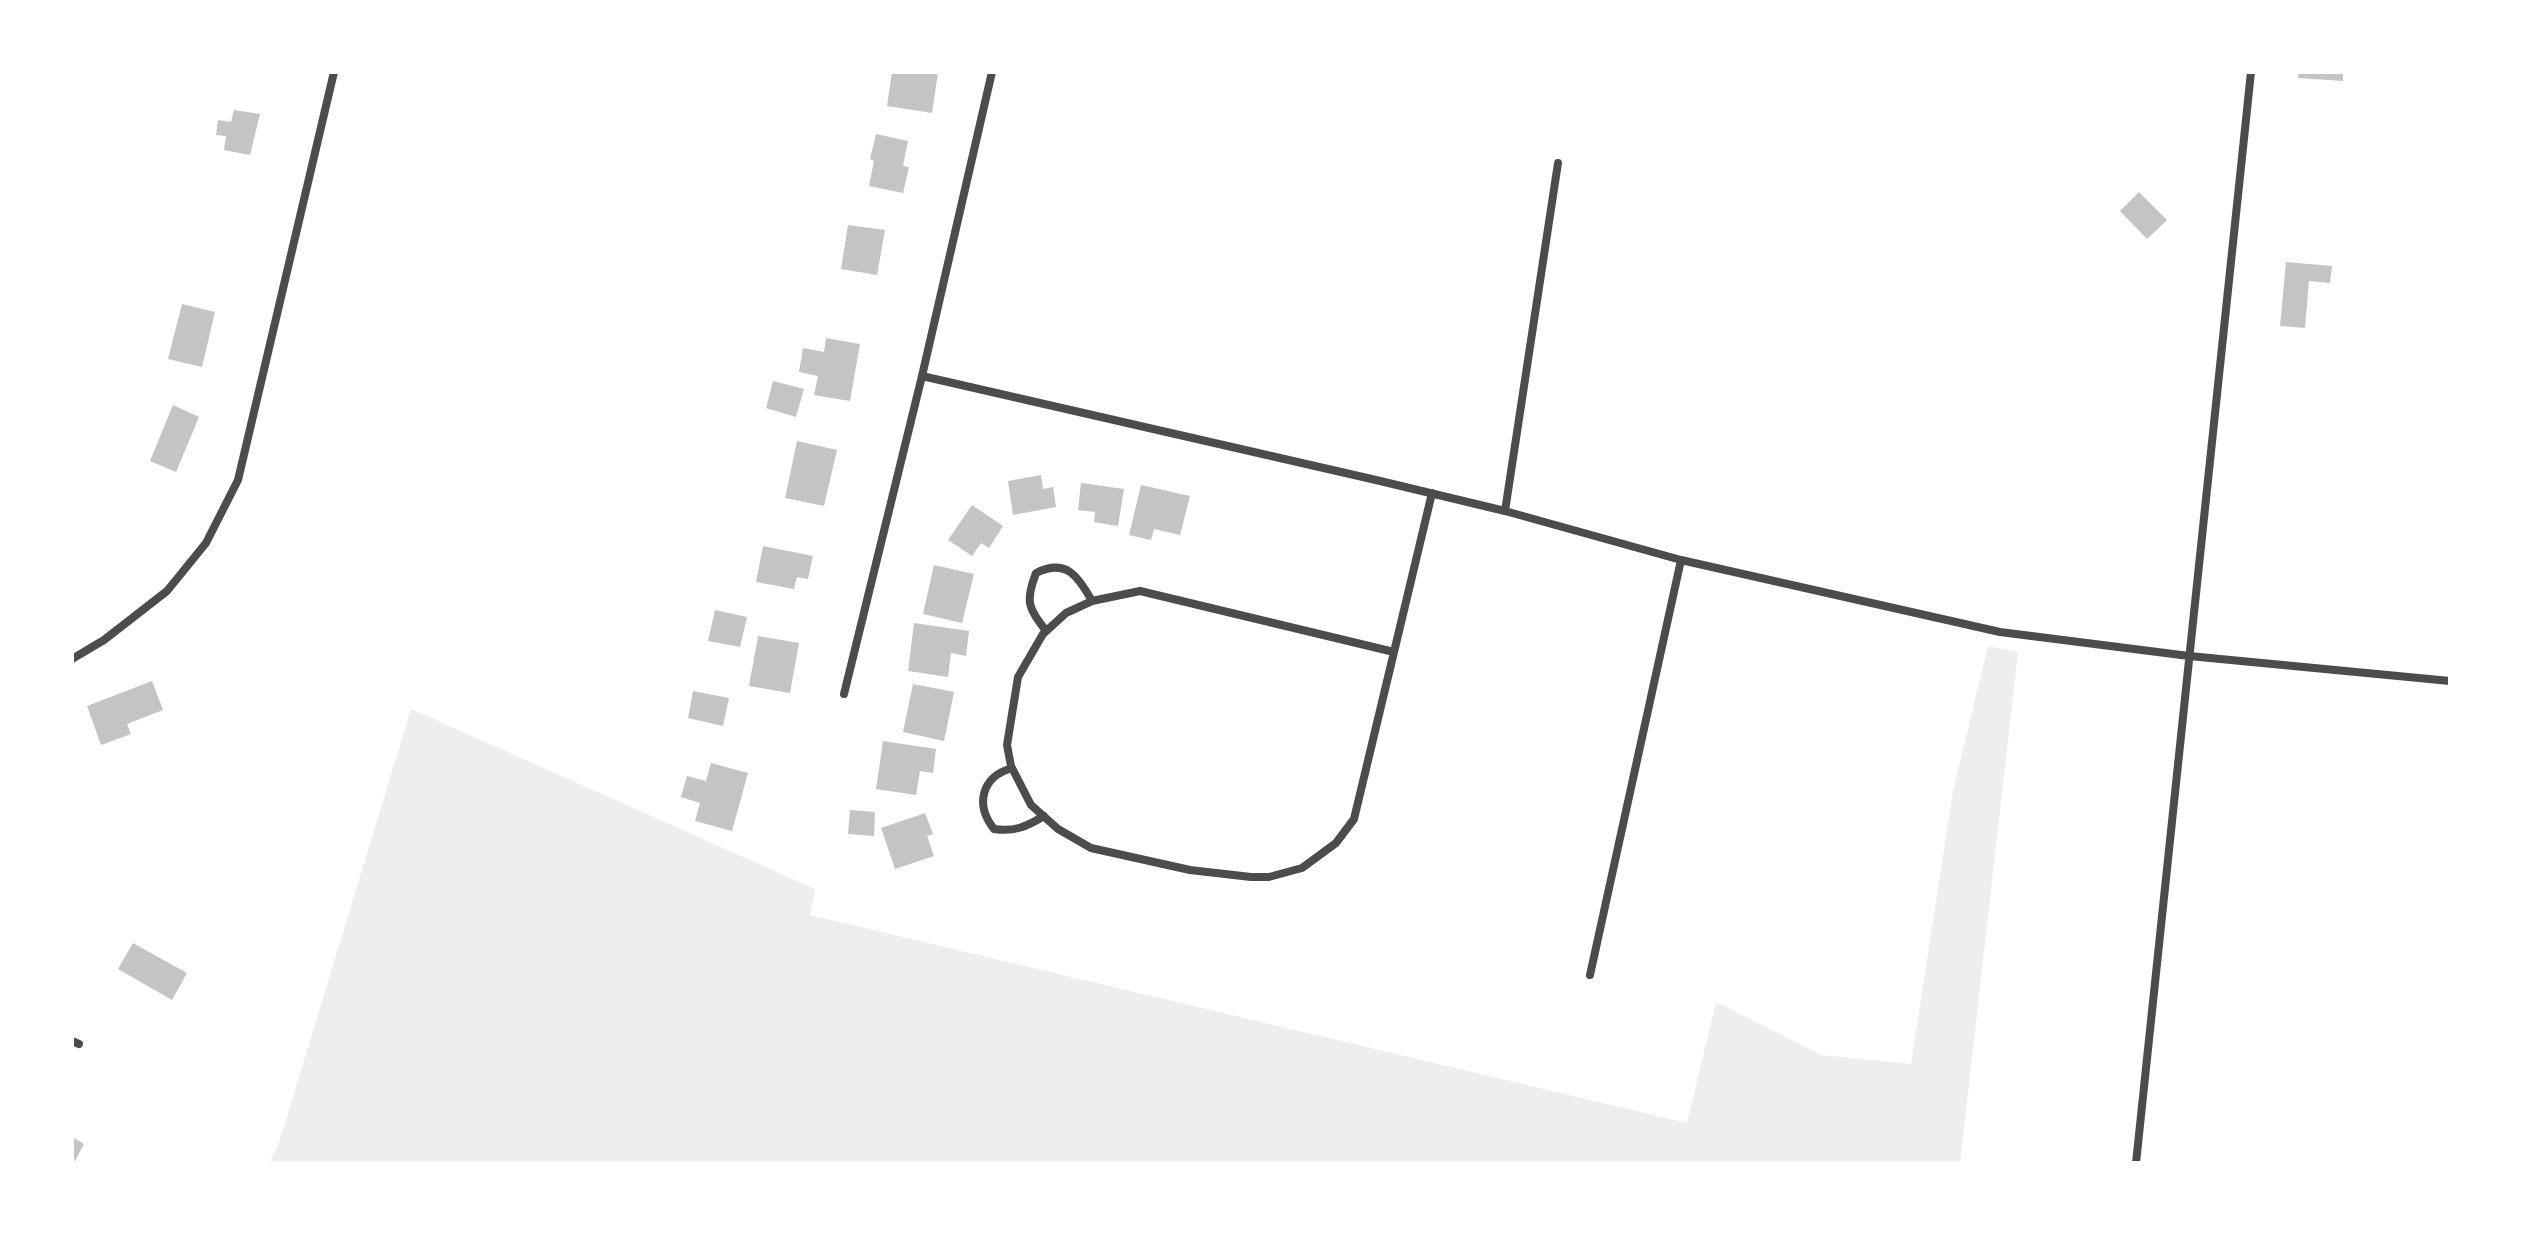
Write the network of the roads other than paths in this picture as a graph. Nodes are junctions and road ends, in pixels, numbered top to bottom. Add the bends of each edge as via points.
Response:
1 (334, 72) edge
2 (992, 72) edge
3 (2251, 72) edge
4 (1558, 163) dead end
5 (922, 376) junction
6 (1432, 493) junction
7 (1505, 511) junction
8 (1681, 560) junction
9 (1092, 601) junction
10 (1046, 631) junction
11 (1394, 652) junction
12 (2189, 656) junction
13 (72, 659) edge
14 (2450, 681) edge
15 (844, 694) dead end
16 (1012, 768) junction
17 (1044, 816) junction
18 (1590, 975) dead end
19 (2136, 1163) edge

1 - 13 street via 233,491 206,543 167,591
2 - 5 street
3 - 12 street
4 - 7 street
5 - 6 street
5 - 15 street
6 - 7 street
6 - 11 street
7 - 8 street
8 - 12 street via 2000,632
8 - 18 street
9 - 10 street via 1066,613
9 - 10 street via 1066,569 1049,566 1036,573 1027,595
9 - 11 street via 1140,591
10 - 16 street via 1018,677 1007,745
11 - 17 street via 1354,819 1336,843 1302,868 1269,877 1190,870 1091,848
12 - 14 street
12 - 19 street
16 - 17 street via 1031,805
16 - 17 street via 992,779 982,797 984,816 994,829 1012,831

